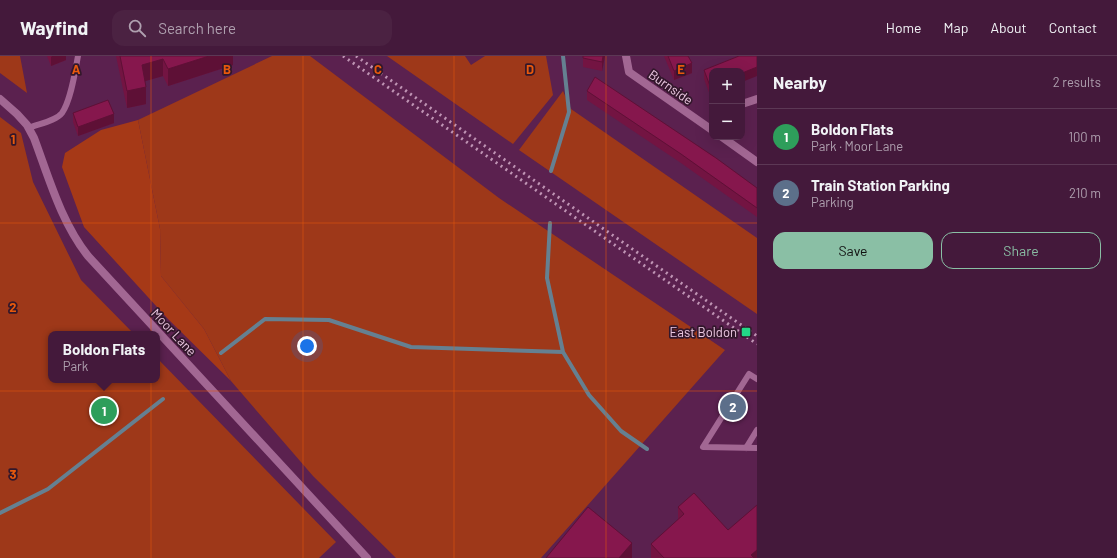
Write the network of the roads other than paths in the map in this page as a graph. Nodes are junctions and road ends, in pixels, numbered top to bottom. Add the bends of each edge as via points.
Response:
1 (78, 56) edge
2 (626, 56) edge
3 (0, 99) edge
4 (757, 99) edge
5 (745, 103) edge
6 (29, 128) junction
7 (709, 128) edge
8 (726, 140) edge
9 (757, 162) edge
10 (157, 331) edge
11 (160, 334) edge
12 (757, 379) edge
13 (757, 430) edge
14 (746, 448) junction
15 (757, 448) edge
16 (367, 558) edge

1 - 6 lane via 62,113
2 - 7 street, Burnside via 630,72
3 - 6 street, Moor Lane
4 - 5 street
6 - 10 street, Moor Lane via 66,223 76,241
8 - 9 street
11 - 16 street, Moor Lane
12 - 14 lane via 749,374 703,446
13 - 14 lane
14 - 15 lane

